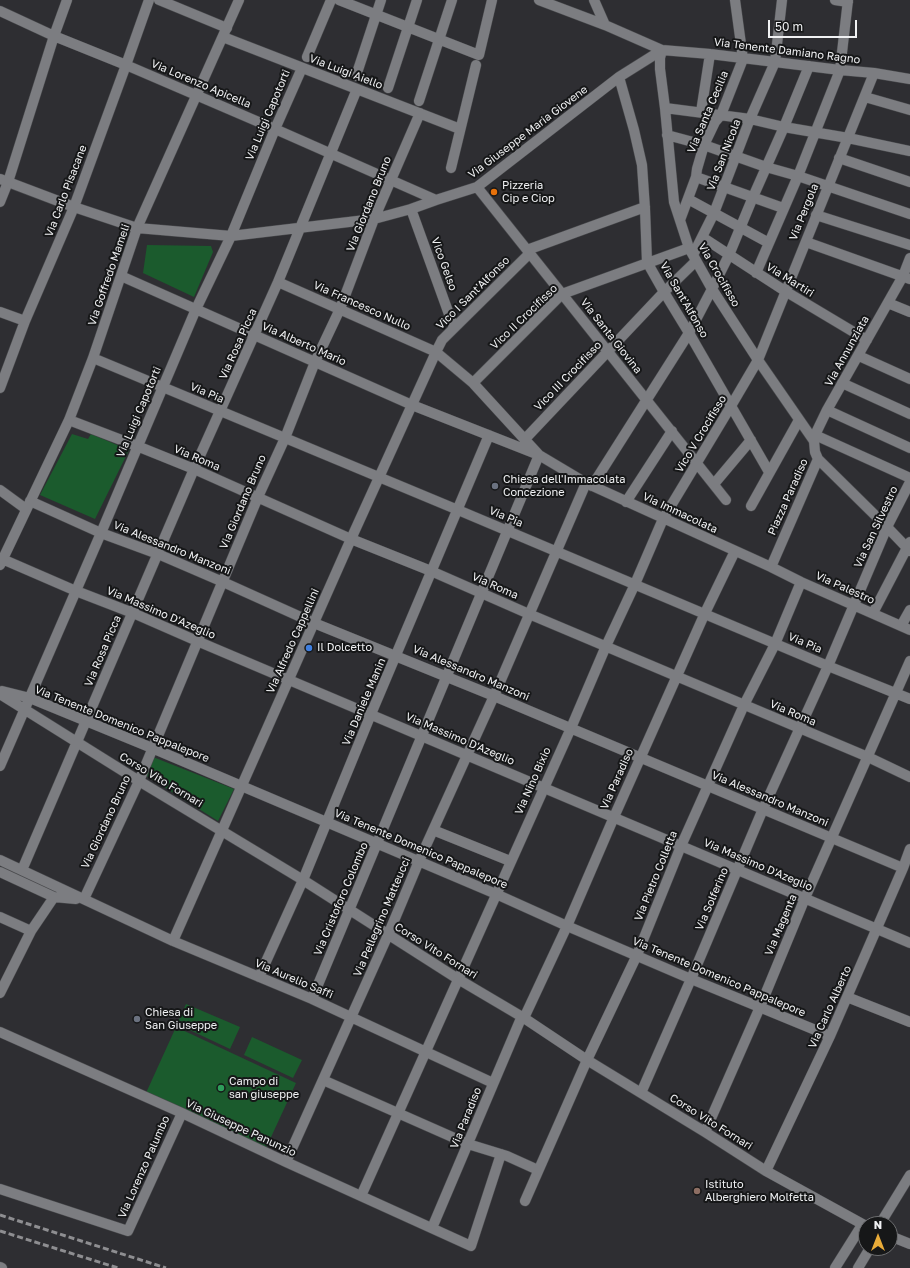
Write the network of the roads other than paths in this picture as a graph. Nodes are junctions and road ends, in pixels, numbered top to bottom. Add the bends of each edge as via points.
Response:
1 (67, 0) edge
2 (148, 0) edge
3 (159, 0) edge
4 (239, 0) edge
5 (331, 0) edge
6 (339, 0) edge
7 (381, 0) edge
8 (416, 0) edge
9 (452, 0) edge
10 (492, 0) edge
11 (539, 0) edge
12 (594, 0) edge
13 (735, 0) edge
14 (782, 0) edge
15 (835, 0) edge
16 (848, 1) edge
17 (0, 11) edge
18 (376, 15) junction
19 (605, 25) junction
20 (408, 27) junction
21 (225, 33) junction
22 (54, 36) junction
23 (439, 39) junction
24 (662, 50) junction
25 (710, 54) junction
26 (307, 56) dead end
27 (743, 58) junction
28 (477, 60) junction
29 (775, 62) junction
30 (126, 65) junction
31 (808, 66) junction
32 (302, 68) junction
33 (840, 70) junction
34 (874, 73) junction
35 (356, 76) dead end
36 (619, 77) junction
37 (910, 79) edge
38 (388, 88) dead end
39 (357, 89) junction
40 (197, 95) junction
41 (864, 97) junction
42 (419, 101) dead end
43 (665, 108) junction
44 (910, 110) edge
45 (701, 112) junction
46 (420, 113) junction
47 (721, 115) junction
48 (750, 119) junction
49 (784, 127) junction
50 (275, 128) junction
51 (460, 129) junction
52 (815, 132) junction
53 (667, 135) junction
54 (848, 138) junction
55 (704, 145) junction
56 (910, 151) edge
57 (330, 153) junction
58 (736, 156) junction
59 (839, 158) junction
60 (766, 167) junction
61 (451, 168) dead end
62 (798, 176) junction
63 (696, 177) junction
64 (390, 180) junction
65 (4, 181) edge
66 (910, 182) edge
67 (827, 186) junction
68 (477, 187) junction
69 (724, 187) junction
70 (752, 197) junction
71 (688, 199) junction
72 (436, 200) junction
73 (0, 202) edge
74 (74, 207) junction
75 (645, 207) junction
76 (783, 208) junction
77 (411, 209) junction
78 (714, 213) junction
79 (910, 214) edge
80 (816, 215) junction
81 (374, 219) junction
82 (680, 220) junction
83 (301, 227) junction
84 (740, 227) junction
85 (137, 228) junction
86 (231, 236) junction
87 (702, 237) junction
88 (769, 242) junction
89 (806, 242) junction
90 (910, 246) edge
91 (528, 251) junction
92 (693, 255) junction
93 (729, 255) junction
94 (910, 258) edge
95 (647, 262) junction
96 (756, 273) junction
97 (121, 276) junction
98 (907, 277) edge
99 (278, 282) junction
100 (712, 289) junction
101 (785, 291) junction
102 (664, 292) junction
103 (562, 294) junction
104 (888, 303) junction
105 (196, 309) junction
106 (340, 309) junction
107 (0, 312) edge
108 (910, 312) edge
109 (25, 321) junction
110 (454, 328) junction
111 (689, 333) junction
112 (254, 335) junction
113 (867, 340) junction
114 (608, 351) junction
115 (436, 352) junction
116 (859, 356) junction
117 (93, 358) junction
118 (758, 360) junction
119 (315, 362) junction
120 (910, 379) edge
121 (473, 383) junction
122 (842, 384) junction
123 (163, 387) junction
124 (0, 388) edge
125 (646, 400) junction
126 (412, 405) junction
127 (731, 406) junction
128 (827, 410) junction
129 (221, 412) junction
130 (910, 414) edge
131 (70, 420) junction
132 (799, 420) junction
133 (672, 431) junction
134 (489, 435) junction
135 (285, 438) junction
136 (815, 438) junction
137 (525, 439) junction
138 (751, 440) junction
139 (137, 446) junction
140 (910, 448) edge
141 (539, 455) junction
142 (818, 459) junction
143 (697, 463) junction
144 (194, 469) junction
145 (770, 472) junction
146 (379, 477) junction
147 (910, 478) edge
148 (910, 482) edge
149 (714, 484) junction
150 (589, 485) junction
151 (0, 490) edge
152 (258, 497) junction
153 (726, 500) dead end
154 (626, 502) junction
155 (28, 505) junction
156 (751, 506) dead end
157 (458, 510) junction
158 (663, 519) junction
159 (887, 527) junction
160 (506, 531) junction
161 (101, 532) junction
162 (351, 539) junction
163 (909, 547) edge
164 (556, 551) junction
165 (735, 551) junction
166 (158, 554) junction
167 (1, 561) edge
168 (771, 567) junction
169 (431, 571) junction
170 (223, 582) junction
171 (801, 582) junction
172 (635, 584) junction
173 (76, 591) junction
174 (480, 593) junction
175 (854, 605) junction
176 (910, 610) edge
177 (133, 613) junction
178 (705, 613) junction
179 (873, 613) junction
180 (529, 614) junction
181 (314, 622) junction
182 (906, 628) edge
183 (197, 641) junction
184 (776, 644) junction
185 (606, 646) junction
186 (396, 655) junction
187 (910, 662) edge
188 (828, 666) junction
189 (446, 676) junction
190 (677, 676) junction
191 (289, 679) junction
192 (0, 690) edge
193 (896, 693) junction
194 (0, 694) edge
195 (494, 696) junction
196 (30, 698) junction
197 (910, 699) edge
198 (744, 705) junction
199 (26, 709) junction
200 (371, 714) junction
201 (86, 721) junction
202 (571, 728) junction
203 (799, 729) junction
204 (422, 736) junction
205 (77, 743) junction
206 (152, 748) junction
207 (466, 755) junction
208 (868, 757) junction
209 (640, 758) junction
210 (0, 766) edge
211 (910, 777) edge
212 (139, 781) junction
213 (708, 786) junction
214 (242, 787) junction
215 (544, 788) junction
216 (763, 809) junction
217 (614, 817) junction
218 (327, 823) junction
219 (434, 830) junction
220 (221, 831) junction
221 (832, 838) junction
222 (377, 844) junction
223 (681, 846) junction
224 (910, 849) edge
225 (0, 860) edge
226 (419, 861) junction
227 (510, 861) junction
228 (903, 868) junction
229 (737, 869) junction
230 (22, 870) junction
231 (0, 872) edge
232 (303, 880) junction
233 (496, 894) junction
234 (54, 897) junction
235 (805, 898) junction
236 (84, 899) junction
237 (349, 909) junction
238 (0, 917) edge
239 (567, 926) junction
240 (877, 929) junction
241 (31, 931) junction
242 (388, 935) junction
243 (173, 941) junction
244 (910, 942) edge
245 (637, 955) junction
246 (260, 977) junction
247 (458, 979) junction
248 (692, 979) junction
249 (0, 993) edge
250 (848, 997) junction
251 (312, 999) junction
252 (760, 1007) junction
253 (352, 1017) junction
254 (523, 1017) junction
255 (910, 1022) edge
256 (0, 1032) edge
257 (830, 1036) junction
258 (424, 1052) junction
259 (587, 1060) junction
260 (323, 1080) junction
261 (493, 1084) junction
262 (641, 1093) junction
263 (182, 1113) junction
264 (398, 1113) junction
265 (705, 1132) junction
266 (468, 1144) junction
267 (501, 1154) junction
268 (286, 1162) junction
269 (538, 1170) junction
270 (766, 1171) junction
271 (910, 1175) edge
272 (0, 1189) edge
273 (360, 1196) junction
274 (525, 1201) dead end
275 (885, 1216) edge
276 (858, 1222) edge
277 (432, 1228) junction
278 (858, 1234) edge
279 (898, 1239) edge
280 (910, 1244) edge
281 (865, 1256) edge
282 (836, 1268) edge
283 (858, 1268) edge

1 - 22 street
2 - 30 street, Via Carlo Pisacane
3 - 21 street, Via Luigi Aiello
4 - 21 street, Via Goffredo Mameli
5 - 26 street
6 - 18 street
7 - 18 street
8 - 20 street
9 - 23 street
10 - 28 street
11 - 19 street, Via Tenente Damiano Ragno
12 - 19 street
13 - 27 street
14 - 29 street, Via San Nicola
15 - 16 street
16 - 33 street
17 - 22 street, Via Lorenzo Apicella
18 - 20 street
18 - 35 street
19 - 24 street, Via Tenente Damiano Ragno
20 - 23 street
20 - 38 street
21 - 32 street, Via Luigi Aiello
21 - 40 street, Via Goffredo Mameli
22 - 30 street, Via Lorenzo Apicella
22 - 65 street
23 - 28 street
23 - 42 street
24 - 25 street, Via Tenente Damiano Ragno
24 - 36 street, Via Giuseppe Maria Giovene
24 - 43 street, Via Crocifisso via 660,69
25 - 27 street, Via Tenente Damiano Ragno
25 - 45 street
27 - 29 street, Via Tenente Damiano Ragno
27 - 47 street, Via Santa Cecilia
28 - 51 street
29 - 31 street, Via Tenente Damiano Ragno
29 - 48 street, Via San Nicola
30 - 40 street, Via Lorenzo Apicella
30 - 74 street, Via Carlo Pisacane
31 - 33 street, Via Tenente Damiano Ragno
31 - 49 street, Via Pellegrino Matteucci
32 - 39 street, Via Luigi Aiello
32 - 50 street, Via Luigi Capotorti
33 - 34 street, Via Tenente Damiano Ragno
33 - 52 street
34 - 37 street, Via Tenente Damiano Ragno
34 - 41 street, Via Pergola
36 - 68 street, Via Giuseppe Maria Giovene
36 - 75 street, Via Sant'Alfonso via 642,165
39 - 46 street, Via Luigi Aiello
39 - 57 street, Via Rosa Picca
40 - 50 street, Via Lorenzo Apicella
40 - 85 street, Via Goffredo Mameli
41 - 44 street
41 - 54 street, Via Pergola
43 - 45 street
43 - 53 street, Via Crocifisso
45 - 47 street
46 - 51 street, Via Luigi Aiello
46 - 64 street, Via Giordano Bruno
47 - 48 street
47 - 55 street, Via Santa Cecilia
48 - 49 street
48 - 58 street, Via San Nicola
49 - 52 street
49 - 60 street, Via Pellegrino Matteucci
50 - 57 street, Via Lorenzo Apicella
50 - 86 street, Via Luigi Capotorti
51 - 61 street
52 - 54 street
52 - 62 street
53 - 55 street
53 - 82 street, Via Crocifisso via 674,202
54 - 56 street
54 - 59 street, Via Pergola
55 - 58 street
55 - 63 street, Via Santa Cecilia
57 - 64 street, Via Lorenzo Apicella
57 - 83 street, Via Rosa Picca
58 - 60 street
58 - 69 street, Via San Nicola
59 - 66 street
59 - 67 street, Via Pergola
60 - 62 street
60 - 70 street, Via Pellegrino Matteucci
62 - 67 street
62 - 76 street
63 - 69 street
63 - 71 street, Via Santa Cecilia
64 - 72 street, Via Lorenzo Apicella
64 - 81 street, Via Giordano Bruno
65 - 73 street
65 - 74 street, Via Giuseppe Maria Giovene
67 - 79 street
67 - 80 street, Via Pergola
68 - 72 street, Via Giuseppe Maria Giovene
68 - 91 street, Via Santa Giovina
69 - 70 street
69 - 78 street, Via San Nicola
70 - 76 street
70 - 84 street, Via Pellegrino Matteucci
71 - 78 street
71 - 82 street, Via Santa Cecilia
72 - 77 street, Via Giuseppe Maria Giovene
74 - 85 street, Via Giuseppe Maria Giovene
74 - 109 street, Via Carlo Pisacane
75 - 91 street, Vico I Sant'Alfonso
75 - 95 street, Via Sant'Alfonso
76 - 88 street
77 - 81 street, Via Giuseppe Maria Giovene
77 - 110 street, Vico Gelso
78 - 84 street
78 - 87 street, Via San Nicola
80 - 89 street, Via Pergola
80 - 90 street
81 - 83 street, Via Giuseppe Maria Giovene
81 - 106 street, Via Giordano Bruno
82 - 92 street, Via Crocifisso
83 - 86 street, Via Giuseppe Maria Giovene
83 - 99 street, Via Rosa Picca
84 - 88 street
84 - 93 street, Via Pellegrino Matteucci
85 - 86 street, Via Giuseppe Maria Giovene
85 - 97 street, Via Goffredo Mameli
86 - 105 street, Via Luigi Capotorti
87 - 92 street, Via San Nicola
87 - 93 street, Via Martiri
88 - 96 street
89 - 98 street
89 - 101 street, Via Pergola
91 - 103 street, Via Santa Giovina
91 - 110 street, Vico I Sant'Alfonso
92 - 95 street, Vico II Crocifisso
92 - 100 street, Via Crocifisso
92 - 102 street, Vico III Crocifisso
93 - 96 street, Via Martiri
93 - 100 street, Via Pellegrino Matteucci
94 - 98 street, Via Annunziata
95 - 102 street, Via Sant'Alfonso
95 - 103 street, Vico II Crocifisso
96 - 101 street, Via Martiri
97 - 105 street, Via Alberto Mario
97 - 117 street, Via Goffredo Mameli
98 - 104 street, Via Annunziata
99 - 106 street, Via Francesco Nullo
99 - 112 street, Via Rosa Picca
100 - 111 street, Via Pellegrino Matteucci
100 - 118 street, Via Crocifisso
101 - 113 street, Via Martiri
101 - 118 street, Via Pergola
102 - 111 street, Via Sant'Alfonso
102 - 114 street, Vico III Crocifisso
103 - 114 street, Via Santa Giovina
103 - 121 street, Vico II Crocifisso
104 - 108 street
104 - 113 street, Via Annunziata
105 - 112 street, Via Alberto Mario
105 - 123 street, Via Luigi Capotorti
106 - 115 street, Via Francesco Nullo
106 - 119 street, Via Giordano Bruno
107 - 109 street
109 - 124 street, Via Carlo Pisacane
110 - 115 street, Vico I Sant'Alfonso via 442,340
111 - 125 street, Via Pellegrino Matteucci
111 - 127 street, Via Sant'Alfonso
112 - 119 street, Via Alberto Mario
112 - 129 street, Via Rosa Picca
113 - 116 street, Via Annunziata
114 - 125 street, Via Santa Giovina
114 - 137 street, Vico III Crocifisso
115 - 121 street, Via Immacolata
115 - 126 street, Via Alfredo Cappellini
116 - 120 street
116 - 122 street, Via Annunziata
117 - 123 street, Via Pia
117 - 131 street, Via Goffredo Mameli
118 - 127 street, Vico V Crocifisso
118 - 132 street, Via Crocifisso
119 - 126 street, Via Alberto Mario
119 - 135 street, Via Giordano Bruno
121 - 137 street, Via Immacolata
122 - 128 street, Via Annunziata
122 - 130 street
123 - 129 street, Via Pia
123 - 139 street, Via Luigi Capotorti
125 - 133 street, Via Santa Giovina
125 - 150 street, Via Pellegrino Matteucci
126 - 134 street, Via Immacolata
126 - 146 street, Via Alfredo Cappellini
127 - 138 street, Via Sant'Alfonso
127 - 143 street, Vico V Crocifisso
128 - 136 street, Via Annunziata
128 - 140 street
129 - 135 street, Via Pia
129 - 144 street, Via Rosa Picca
131 - 139 street, Via Roma
131 - 155 street, Via Goffredo Mameli
132 - 136 street, Via Crocifisso
132 - 145 street
133 - 143 street, Via Santa Giovina
133 - 154 street
134 - 141 street, Via Immacolata
134 - 157 street, Via Daniele Manin
135 - 146 street, Via Pia
135 - 152 street, Via Giordano Bruno
136 - 142 street
136 - 147 street
137 - 141 street, Via Immacolata
138 - 145 street, Via Sant'Alfonso
138 - 149 street
139 - 144 street, Via Roma
139 - 161 street, Via Luigi Capotorti
141 - 150 street, Via Immacolata
141 - 160 street, Via Cristoforo Colombo
142 - 159 street, Piazza Paradiso
142 - 168 street, Piazza Paradiso
143 - 149 street, Via Santa Giovina
143 - 158 street, Vico V Crocifisso
144 - 152 street, Via Roma
144 - 166 street, Via Rosa Picca
145 - 156 street
146 - 157 street, Via Pia
146 - 162 street, Via Alfredo Cappellini
148 - 159 street, Via San Silvestro
149 - 153 street, Via Santa Giovina
150 - 154 street, Via Immacolata
150 - 164 street, Via Pellegrino Matteucci
151 - 155 street, Via Alessandro Manzoni
152 - 162 street, Via Roma
152 - 170 street, Via Giordano Bruno
154 - 158 street, Via Immacolata
155 - 161 street, Via Alessandro Manzoni
155 - 167 street, Via Goffredo Mameli
157 - 160 street, Via Pia
157 - 169 street, Via Daniele Manin
158 - 165 street, Via Immacolata
158 - 172 street, Via Nino Bixio
159 - 163 street, Piazza Paradiso
159 - 175 street, Via San Silvestro
160 - 164 street, Via Pia
160 - 174 street, Via Cristoforo Colombo
161 - 166 street, Via Alessandro Manzoni
161 - 173 street, Via Luigi Capotorti
162 - 169 street, Via Roma
162 - 181 street, Via Alfredo Cappellini
163 - 179 street
164 - 172 street, Via Pia
164 - 180 street, Via Pellegrino Matteucci
165 - 168 street, Via Immacolata
165 - 178 street, Via Paradiso
166 - 170 street, Via Alessandro Manzoni
166 - 177 street, Via Rosa Picca
167 - 173 street, Via Massimo D'Azeglio
168 - 171 street, Via Palestro
169 - 174 street, Via Roma
169 - 186 street, Via Daniele Manin
170 - 181 street, Via Alessandro Manzoni
170 - 183 street, Via Giordano Bruno
171 - 175 street, Via Palestro
171 - 184 street, Via Pietro Colletta
172 - 178 street, Via Pia
172 - 185 street, Via Nino Bixio
173 - 177 street, Via Massimo D'Azeglio
173 - 196 street, Via Luigi Capotorti
174 - 180 street, Via Roma
174 - 189 street, Via Cristoforo Colombo
175 - 179 street, Via Palestro
175 - 188 street, Via Solferino
176 - 182 street
177 - 183 street, Via Massimo D'Azeglio
177 - 201 street, Via Rosa Picca
178 - 184 street, Via Pia
178 - 190 street, Via Paradiso
179 - 182 street, Via Palestro
180 - 185 street, Via Roma
180 - 195 street, Via Pellegrino Matteucci
181 - 186 street, Via Alessandro Manzoni
181 - 191 street, Via Alfredo Cappellini
183 - 191 street, Via Massimo D'Azeglio
183 - 206 street, Via Giordano Bruno
184 - 188 street, Via Pia
184 - 198 street, Via Pietro Colletta
185 - 190 street, Via Roma
185 - 202 street, Via Nino Bixio
186 - 189 street, Via Alessandro Manzoni
186 - 200 street, Via Daniele Manin
187 - 193 street, Via Magenta
188 - 193 street, Via Pia
188 - 203 street, Via Solferino
189 - 195 street, Via Alessandro Manzoni
189 - 204 street, Via Cristoforo Colombo
190 - 198 street, Via Roma
190 - 209 street, Via Paradiso
191 - 200 street, Via Massimo D'Azeglio
191 - 214 street, Via Alfredo Cappellini
192 - 196 street, Via Tenente Domenico Pappalepore
193 - 197 street, Via Pia
193 - 208 street, Via Magenta
194 - 199 street, Corso Vito Fornari
195 - 202 street, Via Alessandro Manzoni
195 - 207 street, Via Pellegrino Matteucci
196 - 199 street, Via Luigi Capotorti
196 - 201 street, Via Tenente Domenico Pappalepore
198 - 203 street, Via Roma
198 - 213 street, Via Pietro Colletta
199 - 205 street, Corso Vito Fornari
199 - 210 street, Via Luigi Capotorti
200 - 204 street, Via Massimo D'Azeglio
200 - 218 street, Via Daniele Manin
201 - 205 street, Via Rosa Picca
201 - 206 street, Via Tenente Domenico Pappalepore
202 - 209 street, Via Alessandro Manzoni
202 - 215 street, Via Nino Bixio
203 - 208 street, Via Roma
203 - 216 street, Via Solferino
204 - 207 street, Via Massimo D'Azeglio
204 - 222 street, Via Cristoforo Colombo
205 - 212 street, Corso Vito Fornari
205 - 230 street, Via Rosa Picca
206 - 212 street, Via Giordano Bruno
206 - 214 street, Via Tenente Domenico Pappalepore
207 - 215 street, Via Massimo D'Azeglio
207 - 219 street, Via Pellegrino Matteucci
208 - 211 street, Via Roma
208 - 221 street, Via Magenta
209 - 213 street, Via Alessandro Manzoni
209 - 217 street, Via Paradiso
212 - 220 street, Corso Vito Fornari
212 - 236 street, Via Giordano Bruno
213 - 216 street, Via Alessandro Manzoni
213 - 223 street, Via Pietro Colletta
214 - 218 street, Via Tenente Domenico Pappalepore
214 - 220 street, Via Alfredo Cappellini
215 - 217 street, Via Massimo D'Azeglio
215 - 227 street, Via Nino Bixio
216 - 221 street, Via Alessandro Manzoni
216 - 229 street, Via Solferino
217 - 223 street, Via Massimo D'Azeglio
217 - 239 street, Via Paradiso
218 - 222 street, Via Tenente Domenico Pappalepore
218 - 232 street, Via Daniele Manin
219 - 226 street, Via Pellegrino Matteucci
219 - 227 street
220 - 232 street, Corso Vito Fornari
220 - 243 street, Via Alfredo Cappellini
221 - 228 street, Via Alessandro Manzoni
221 - 235 street, Via Magenta
222 - 226 street, Via Tenente Domenico Pappalepore
222 - 237 street, Via Cristoforo Colombo
223 - 229 street, Via Massimo D'Azeglio
223 - 245 street, Via Pietro Colletta
224 - 228 street, Via Carlo Alberto
225 - 230 street, Via Aurelio Saffi
226 - 233 street, Via Tenente Domenico Pappalepore
226 - 242 street, Via Pellegrino Matteucci
227 - 233 street, Via Nino Bixio
228 - 240 street, Via Carlo Alberto
229 - 235 street, Via Massimo D'Azeglio
229 - 248 street, Via Solferino
230 - 236 street, Via Aurelio Saffi
231 - 234 street, Via Aurelio Saffi
232 - 237 street, Corso Vito Fornari
232 - 246 street, Via Daniele Manin
233 - 239 street, Via Tenente Domenico Pappalepore
233 - 247 street, Via Nino Bixio
234 - 236 street, Via Aurelio Saffi
234 - 241 street
235 - 240 street, Via Massimo D'Azeglio
235 - 252 street, Via Magenta
236 - 243 street, Via Aurelio Saffi
237 - 242 street, Corso Vito Fornari
237 - 251 street, Via Cristoforo Colombo
238 - 241 street
239 - 245 street, Via Tenente Domenico Pappalepore
239 - 254 street, Via Paradiso
240 - 244 street, Via Massimo D'Azeglio
240 - 250 street, Via Carlo Alberto
241 - 249 street
242 - 247 street, Corso Vito Fornari
242 - 253 street, Via Pellegrino Matteucci
243 - 246 street, Via Aurelio Saffi
245 - 248 street, Via Tenente Domenico Pappalepore
245 - 259 street, Via Pietro Colletta
246 - 251 street, Via Aurelio Saffi
247 - 254 street, Corso Vito Fornari
247 - 258 street, Via Nino Bixio
248 - 252 street, Via Tenente Domenico Pappalepore
248 - 262 street, Via Solferino
250 - 255 street
250 - 257 street, Via Carlo Alberto
251 - 253 street, Via Aurelio Saffi
252 - 257 street, Via Tenente Domenico Pappalepore
252 - 265 street, Via Magenta
253 - 258 street, Via Aurelio Saffi
253 - 260 street, Via Pellegrino Matteucci
254 - 259 street, Corso Vito Fornari
254 - 261 street, Via Paradiso
256 - 263 street, Via Giuseppe Panunzio
257 - 270 street, Via Carlo Alberto
258 - 261 street, Via Aurelio Saffi
258 - 264 street, Via Nino Bixio
259 - 262 street, Corso Vito Fornari
259 - 269 street, Via Pietro Colletta
260 - 264 street
260 - 268 street, Via Pellegrino Matteucci
261 - 266 street, Via Paradiso
262 - 265 street, Corso Vito Fornari
263 - 268 street, Via Giuseppe Panunzio
263 - 272 street, Via Lorenzo Palumbo via 128,1231
264 - 266 street
264 - 273 street, Via Nino Bixio
265 - 270 street, Corso Vito Fornari
266 - 267 street
266 - 277 street, Via Paradiso
267 - 269 street
267 - 277 street, Via Giuseppe Panunzio via 471,1246
268 - 273 street, Via Giuseppe Panunzio
269 - 274 street, Via Pietro Colletta
270 - 276 street, Corso Vito Fornari
271 - 275 street
273 - 277 street, Via Giuseppe Panunzio
278 - 282 street
279 - 280 street
281 - 283 street

